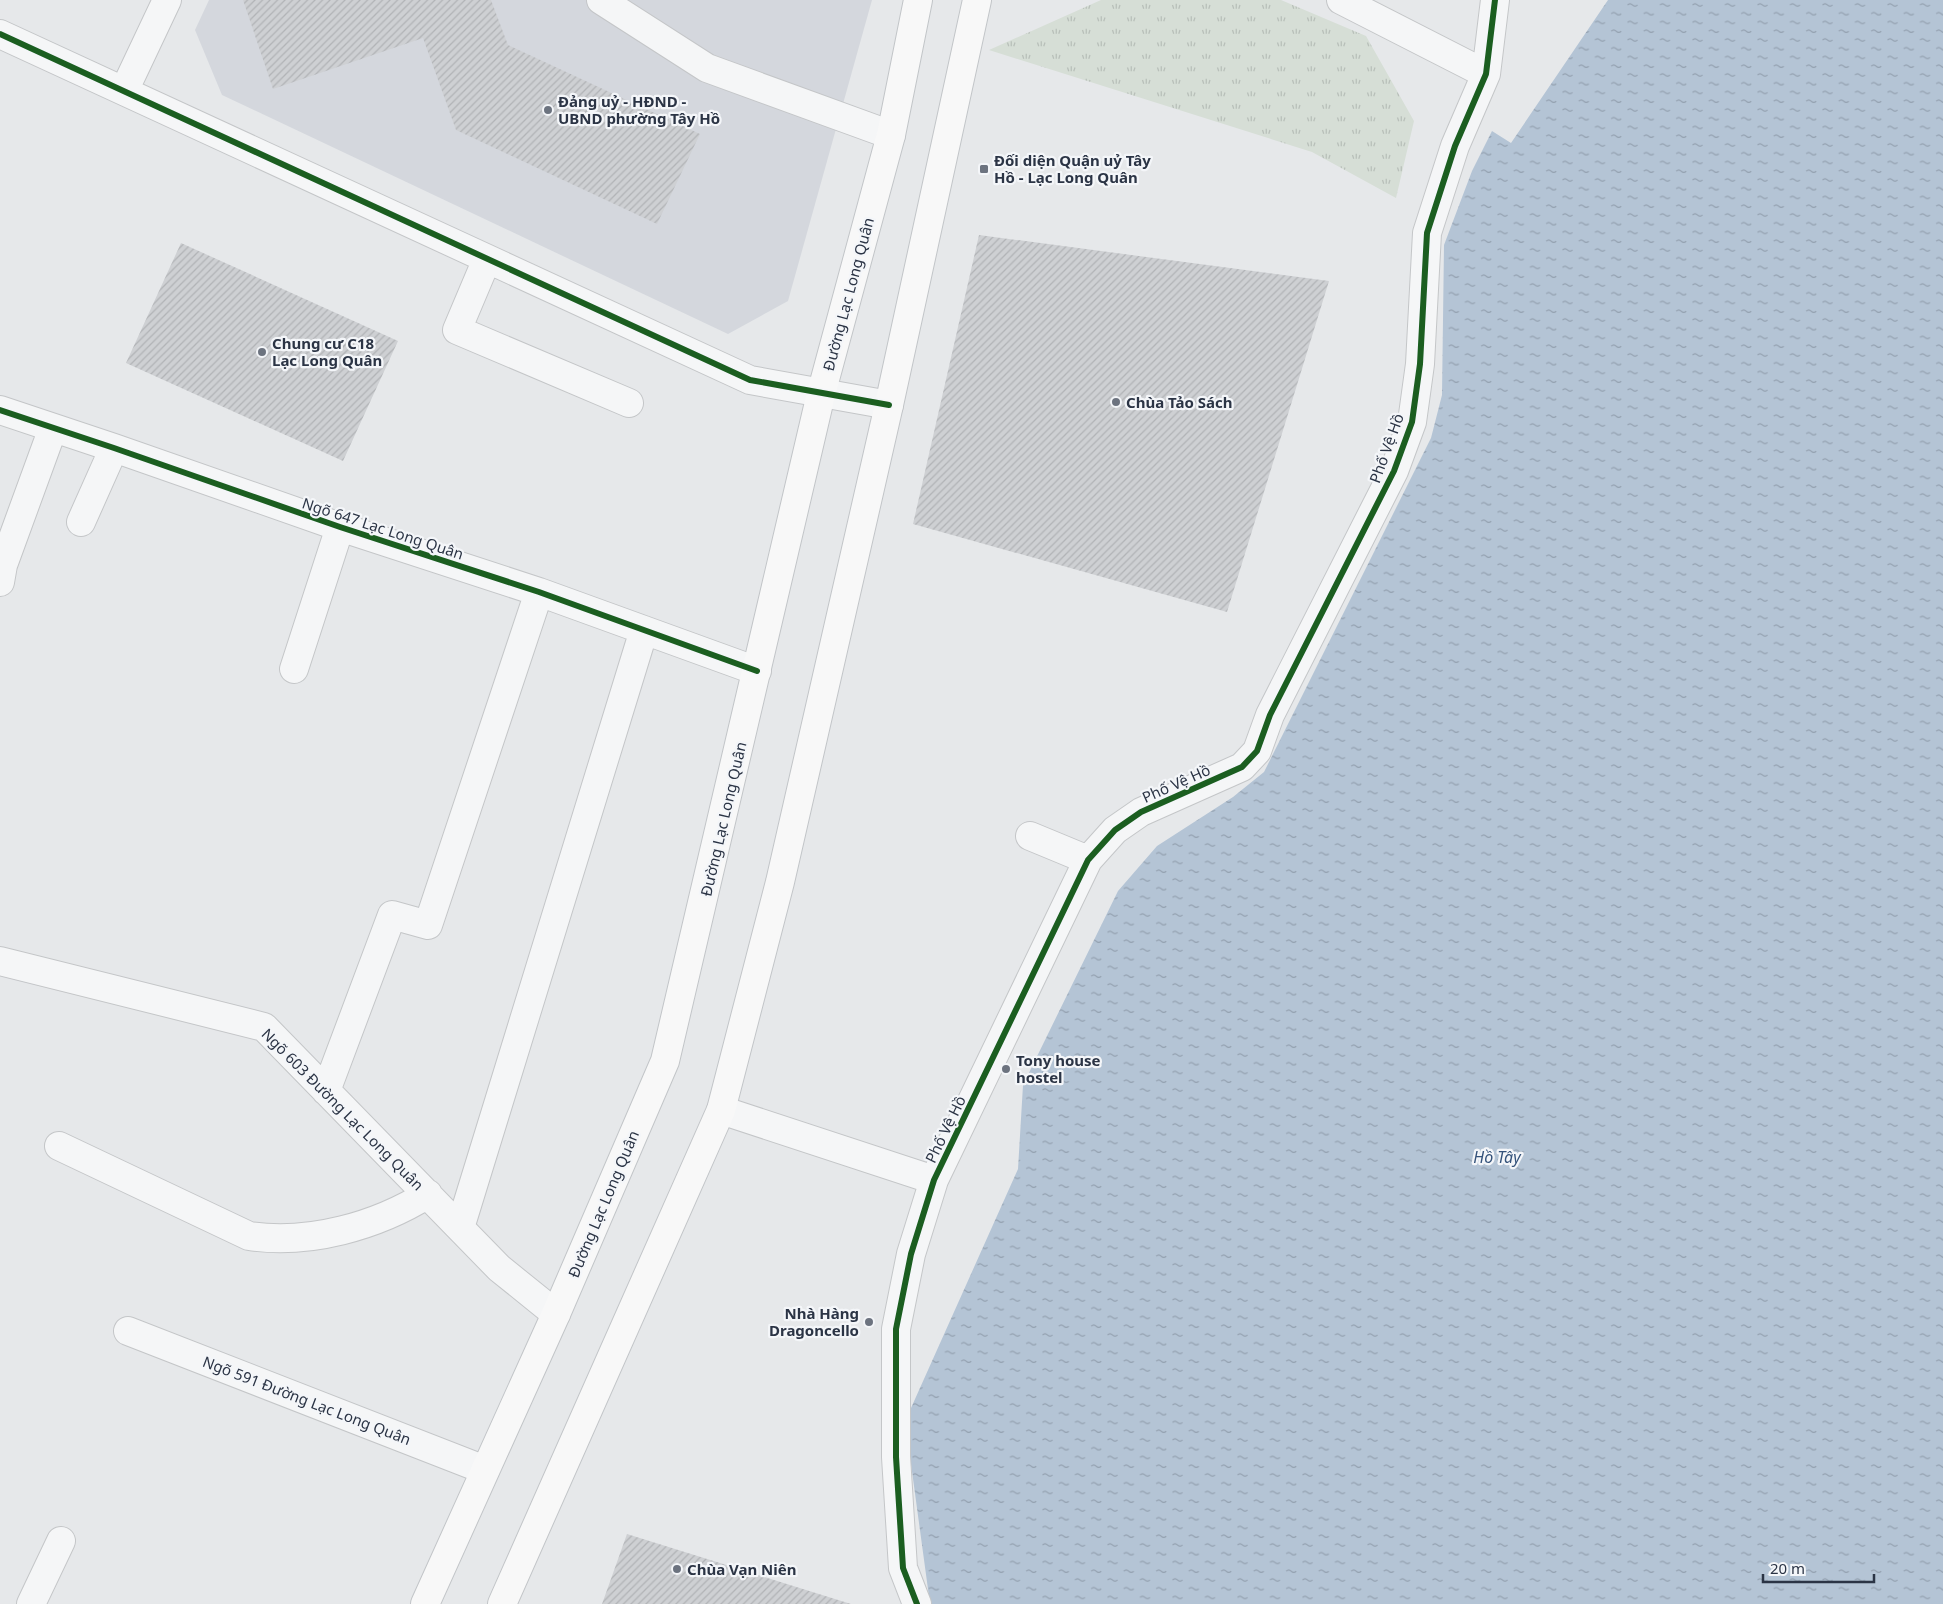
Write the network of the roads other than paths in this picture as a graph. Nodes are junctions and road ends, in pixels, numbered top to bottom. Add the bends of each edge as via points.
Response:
1 (167, 0) edge
2 (601, 0) edge
3 (918, 0) edge
4 (976, 0) edge
5 (1342, 0) edge
6 (1495, 0) edge
7 (0, 34) edge
8 (1486, 74) junction
9 (124, 91) junction
10 (891, 135) junction
11 (487, 259) junction
12 (821, 394) junction
13 (629, 403) dead end
14 (889, 405) junction
15 (0, 410) edge
16 (52, 428) junction
17 (114, 448) junction
18 (82, 522) dead end
19 (340, 527) junction
20 (0, 582) edge
21 (539, 592) junction
22 (644, 630) junction
23 (294, 669) dead end
24 (757, 671) junction
25 (1030, 836) dead end
26 (1088, 860) junction
27 (0, 961) edge
28 (326, 1091) junction
29 (722, 1110) junction
30 (60, 1146) dead end
31 (934, 1180) junction
32 (428, 1194) junction
33 (460, 1228) junction
34 (556, 1314) junction
35 (128, 1331) dead end
36 (485, 1470) junction
37 (61, 1541) dead end
38 (31, 1604) edge
39 (425, 1604) edge
40 (502, 1604) edge
41 (918, 1604) edge

1 - 9 street
2 - 10 street via 707,68
3 - 10 main road, Đường Lạc Long Quân
4 - 14 main road
5 - 8 street
6 - 8 street, Phố Vệ Hồ
7 - 9 street
8 - 26 street, Phố Vệ Hồ via 1455,146 1428,233 1420,364 1412,422 1394,471 1270,715 1257,751 1242,768 1141,812 1115,830
9 - 11 street
10 - 12 main road, Đường Lạc Long Quân
11 - 12 street via 750,380
11 - 13 street via 457,330
12 - 14 street
12 - 24 main road, Đường Lạc Long Quân
14 - 29 main road via 780,882
15 - 16 street, Ngõ 647 Lạc Long Quân
16 - 17 street, Ngõ 647 Lạc Long Quân
16 - 20 street via 3,565
17 - 18 street
17 - 19 street, Ngõ 647 Lạc Long Quân
19 - 21 street, Ngõ 647 Lạc Long Quân
19 - 23 street
21 - 22 street, Ngõ 647 Lạc Long Quân
21 - 28 street via 428,925 392,915
22 - 24 street, Ngõ 647 Lạc Long Quân
22 - 33 street
24 - 34 main road, Đường Lạc Long Quân via 665,1061
25 - 26 street
26 - 31 street, Phố Vệ Hồ
27 - 28 street, Ngõ 603 Đường Lạc Long Quân via 264,1027
28 - 32 street, Ngõ 603 Đường Lạc Long Quân
29 - 31 street
29 - 40 main road
30 - 32 street via 248,1236 265,1239 342,1230 406,1208
31 - 41 street, Phố Vệ Hồ via 911,1254 896,1329 896,1457 903,1568
32 - 33 street, Ngõ 603 Đường Lạc Long Quân
33 - 34 street, Ngõ 603 Đường Lạc Long Quân via 500,1268
34 - 36 main road, Đường Lạc Long Quân
35 - 36 street, Ngõ 591 Đường Lạc Long Quân
36 - 39 main road, Đường Lạc Long Quân
37 - 38 street

